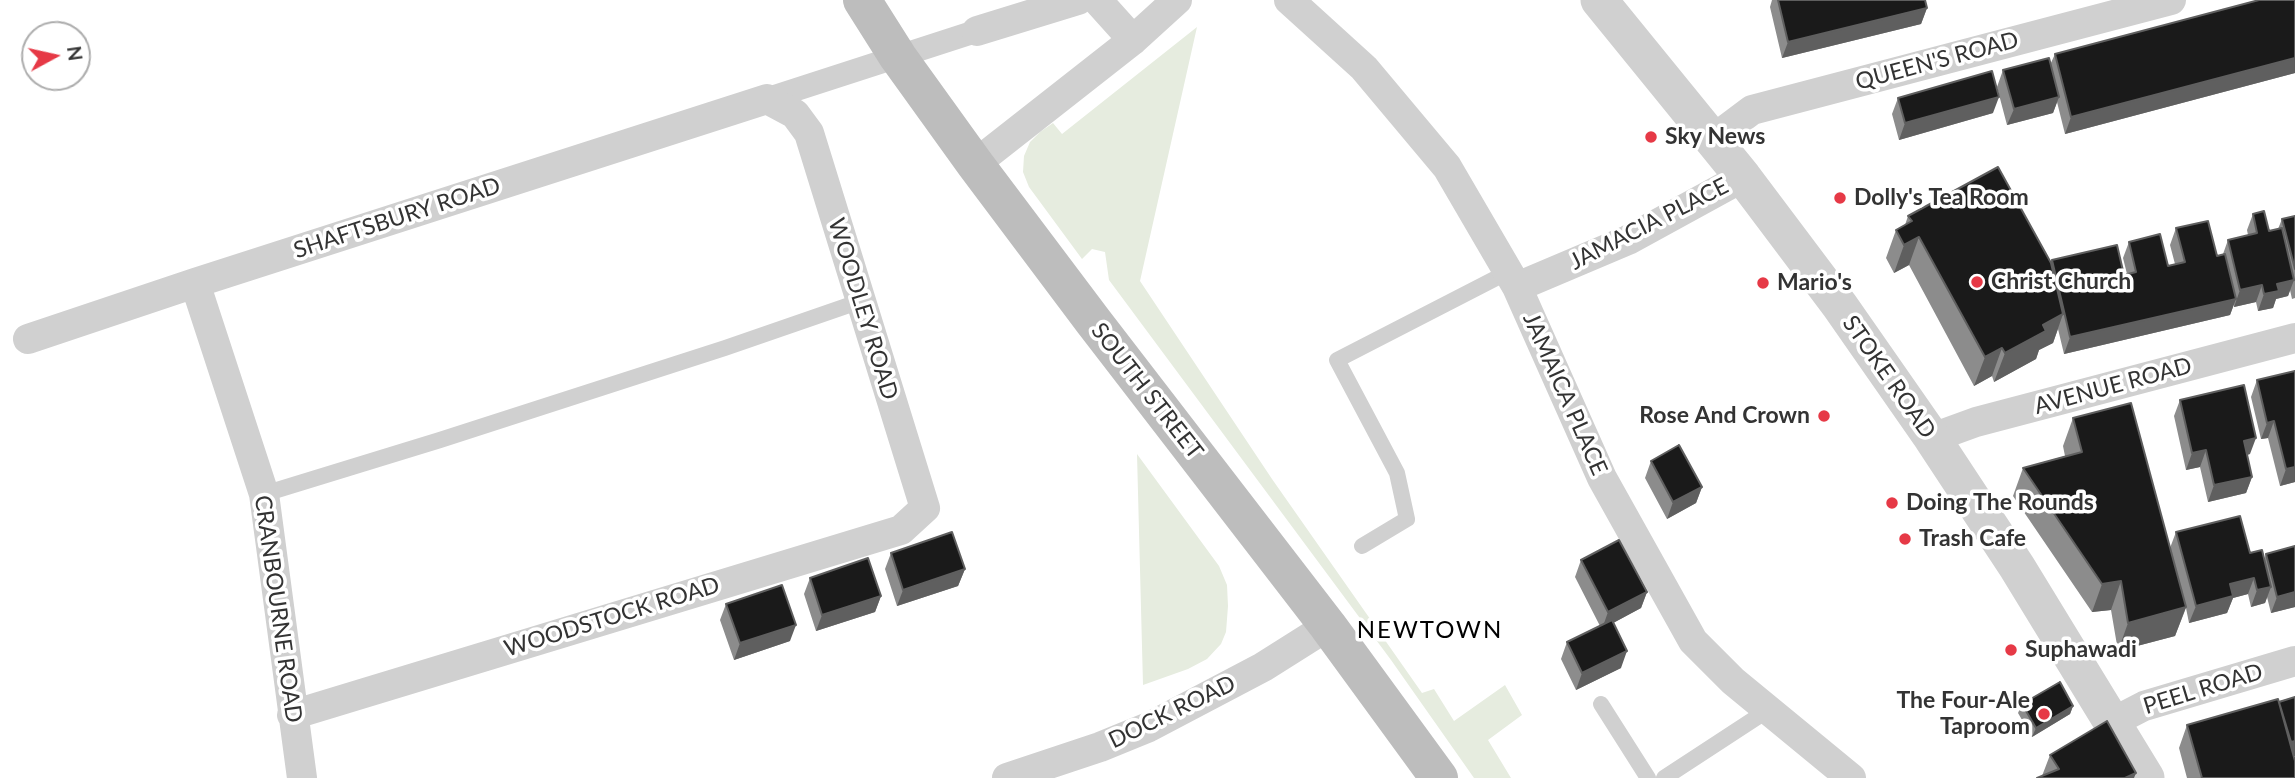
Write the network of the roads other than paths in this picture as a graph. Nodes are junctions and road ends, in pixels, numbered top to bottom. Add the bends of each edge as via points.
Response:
1 (862, 0) edge
2 (1078, 0) edge
3 (1097, 0) edge
4 (1177, 0) edge
5 (1289, 0) edge
6 (1599, 0) edge
7 (2171, 0) edge
8 (977, 31) joint
9 (1133, 40) junction
10 (898, 57) junction
11 (767, 99) junction
12 (1712, 140) junction
13 (975, 164) junction
14 (1743, 177) junction
15 (1513, 279) junction
16 (195, 283) junction
17 (861, 301) junction
18 (2295, 338) edge
19 (28, 339) dead end
20 (1932, 438) junction
21 (264, 494) junction
22 (925, 508) joint
23 (1362, 546) dead end
24 (1328, 625) junction
25 (2295, 661) edge
26 (1601, 704) dead end
27 (1768, 710) junction
28 (292, 715) junction
29 (2113, 722) junction
30 (302, 778) edge
31 (1007, 778) edge
32 (1439, 778) edge
33 (1648, 778) edge
34 (1664, 778) edge
35 (1851, 778) edge
36 (2146, 778) edge

1 - 10 main road, SOUTH STREET
2 - 8 street, SHAFTSBURY ROAD
3 - 9 street
4 - 9 street
5 - 15 street, JAMAICA PLACE via 1364,68 1447,167
6 - 12 street, STOKE ROAD
7 - 12 street, QUEEN'S ROAD via 1752,110
8 - 10 street, SHAFTSBURY ROAD
9 - 13 street
10 - 11 street, SHAFTSBURY ROAD
10 - 13 main road, SOUTH STREET
11 - 16 street, SHAFTSBURY ROAD
11 - 17 street, WOODLEY ROAD via 795,114 809,133
12 - 14 street, STOKE ROAD
13 - 24 main road, SOUTH STREET
14 - 15 street, JAMACIA PLACE via 1628,240
14 - 20 street, STOKE ROAD
15 - 23 lane via 1338,360 1397,473 1407,519
15 - 27 street, JAMAICA PLACE via 1602,478 1677,616 1713,662
16 - 19 street, SHAFTSBURY ROAD
16 - 21 street, CRANBOURNE ROAD
17 - 21 lane
17 - 22 street, WOODLEY ROAD
18 - 20 street, AVENUE ROAD via 1976,422
20 - 29 street, STOKE ROAD
21 - 28 street, CRANBOURNE ROAD
22 - 28 street, WOODSTOCK ROAD via 901,530
24 - 31 street, DOCK ROAD via 1263,667 1149,727
24 - 32 main road, SOUTH STREET
25 - 29 street, PEEL ROAD via 2144,706
26 - 33 lane
27 - 34 lane
27 - 35 street, JAMAICA PLACE
28 - 30 street, CRANBOURNE ROAD
29 - 36 street, STOKE ROAD

